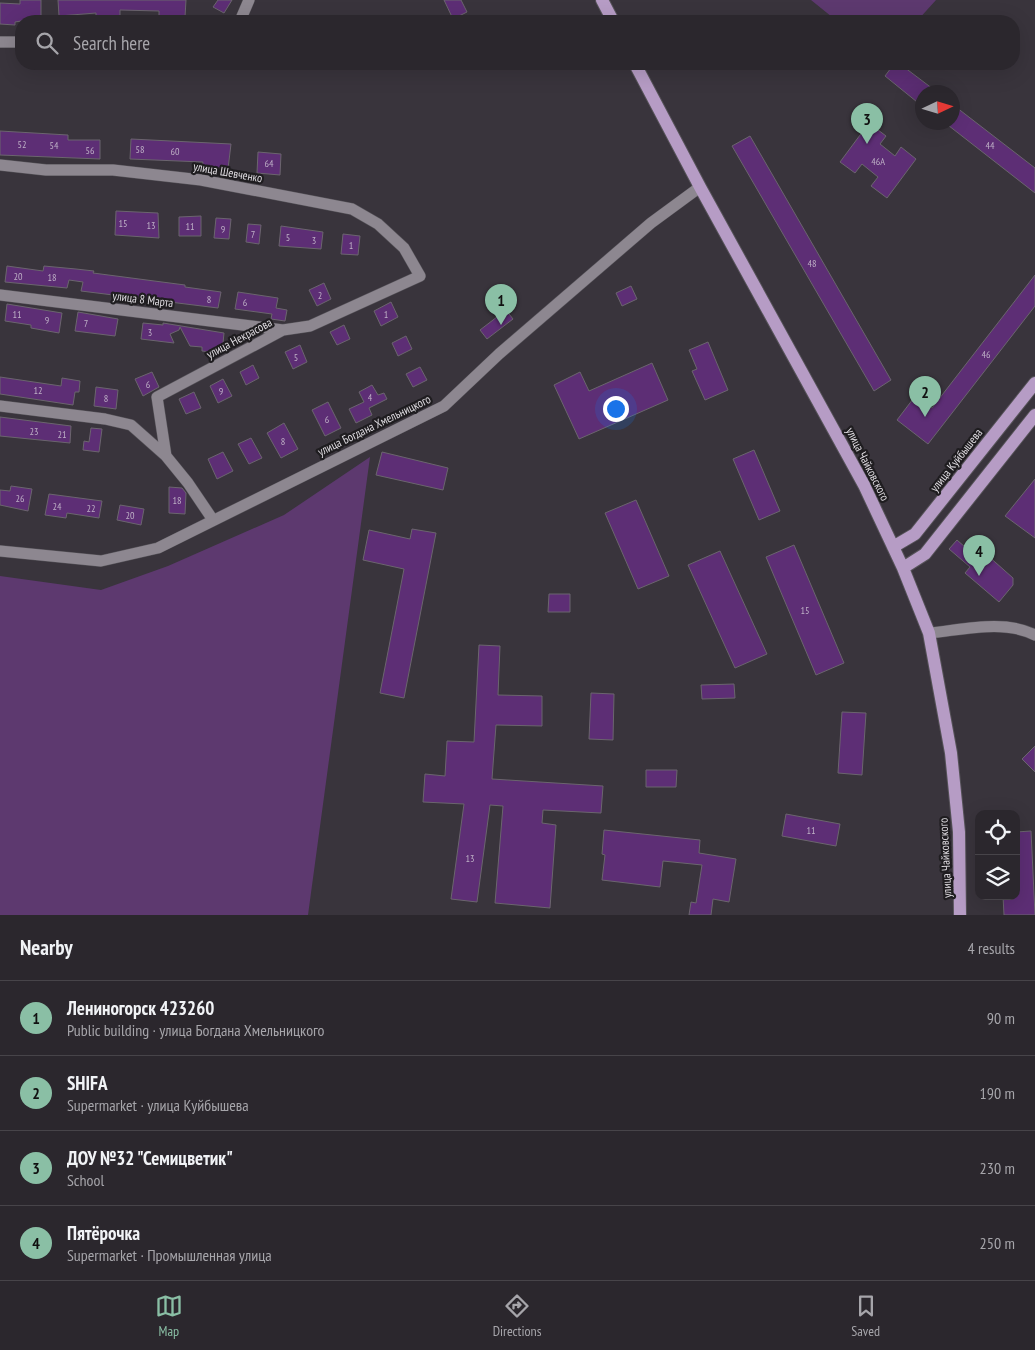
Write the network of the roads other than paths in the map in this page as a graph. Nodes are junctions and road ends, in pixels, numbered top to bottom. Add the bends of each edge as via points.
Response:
1 (249, 0) edge
2 (602, 0) edge
3 (243, 15) edge
4 (610, 15) edge
5 (0, 42) edge
6 (15, 42) edge
7 (638, 70) edge
8 (0, 164) edge
9 (700, 187) junction
10 (420, 276) joint
11 (0, 295) edge
12 (283, 330) junction
13 (1035, 383) edge
14 (0, 406) edge
15 (1035, 415) edge
16 (166, 456) junction
17 (213, 520) junction
18 (893, 547) junction
19 (0, 551) edge
20 (903, 568) junction
21 (929, 633) junction
22 (1035, 635) edge
23 (960, 915) edge

1 - 3 street
2 - 4 main road
5 - 6 street
7 - 9 main road, улица Чайковского
8 - 10 street, улица Шевченко via 46,170 113,170 201,180 352,209 378,224 404,248
9 - 17 street, улица Богдана Хмельницкого via 651,223 499,354 444,406
9 - 18 main road, улица Чайковского via 854,467
10 - 12 street, улица Некрасова via 310,326
11 - 12 street, улица 8 Марта
12 - 16 street, улица Некрасова via 157,397
13 - 18 main road, улица Куйбышева via 914,534
14 - 16 street via 131,425
15 - 20 main road via 924,554
16 - 17 street
17 - 19 street, улица Богдана Хмельницкого via 158,548 101,561
18 - 20 main road, улица Чайковского
20 - 21 main road, улица Чайковского
21 - 22 street via 1001,627 1024,629
21 - 23 main road, улица Чайковского via 952,763 959,832

